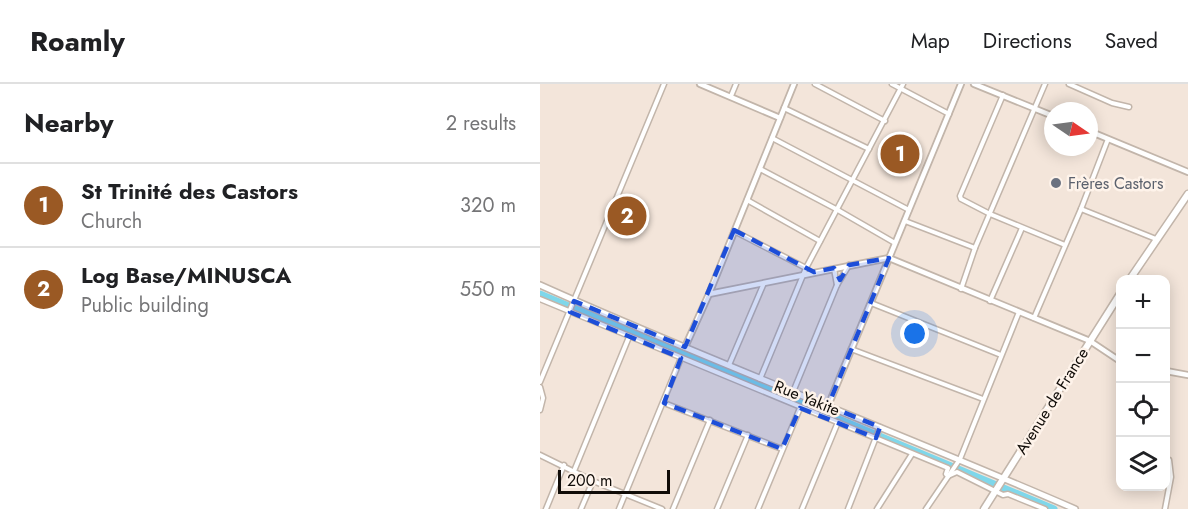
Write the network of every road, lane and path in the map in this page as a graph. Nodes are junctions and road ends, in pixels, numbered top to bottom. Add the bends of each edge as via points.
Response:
1 (664, 84) edge
2 (700, 84) edge
3 (736, 84) edge
4 (794, 84) edge
5 (815, 84) edge
6 (892, 84) edge
7 (961, 84) edge
8 (974, 84) edge
9 (1045, 84) edge
10 (1069, 84) edge
11 (902, 86) edge
12 (1003, 95) junction
13 (731, 96) junction
14 (1129, 107) dead end
15 (784, 108) junction
16 (1035, 108) junction
17 (1044, 112) edge
18 (949, 114) junction
19 (780, 118) junction
20 (885, 121) junction
21 (1098, 135) edge
22 (772, 138) junction
23 (1108, 139) junction
24 (869, 149) junction
25 (760, 169) junction
26 (1188, 172) edge
27 (852, 180) junction
28 (1188, 194) edge
29 (746, 200) junction
30 (836, 209) junction
31 (1081, 209) junction
32 (909, 210) junction
33 (990, 214) junction
34 (905, 221) junction
35 (1022, 228) junction
36 (734, 230) junction
37 (1156, 239) junction
38 (820, 241) junction
39 (895, 243) junction
40 (1065, 245) junction
41 (975, 248) junction
42 (889, 258) junction
43 (849, 265) junction
44 (806, 268) junction
45 (834, 268) junction
46 (804, 274) junction
47 (1133, 275) edge
48 (764, 283) junction
49 (540, 285) edge
50 (837, 285) junction
51 (961, 289) junction
52 (709, 294) junction
53 (540, 299) edge
54 (1116, 300) edge
55 (574, 301) junction
56 (990, 301) junction
57 (871, 303) junction
58 (570, 312) junction
59 (1018, 312) junction
60 (1034, 318) junction
61 (629, 337) junction
62 (1090, 341) junction
63 (685, 347) junction
64 (850, 349) junction
65 (1001, 355) junction
66 (681, 358) junction
67 (1116, 358) edge
68 (729, 365) junction
69 (1170, 372) edge
70 (1188, 375) edge
71 (760, 379) junction
72 (540, 382) edge
73 (540, 387) edge
74 (793, 392) junction
75 (983, 399) junction
76 (664, 403) junction
77 (828, 406) junction
78 (800, 408) junction
79 (540, 410) edge
80 (710, 420) junction
81 (838, 422) junction
82 (880, 427) junction
83 (748, 435) junction
84 (876, 438) junction
85 (782, 449) junction
86 (912, 454) junction
87 (540, 455) edge
88 (959, 460) junction
89 (564, 465) junction
90 (574, 471) junction
91 (948, 476) junction
92 (1002, 480) junction
93 (593, 481) junction
94 (996, 490) junction
95 (1168, 491) edge
96 (625, 495) junction
97 (546, 509) edge
98 (581, 509) edge
99 (619, 509) edge
100 (662, 509) edge
101 (673, 509) edge
102 (717, 509) edge
103 (758, 509) edge
104 (802, 509) edge
105 (848, 509) edge
106 (877, 509) edge
107 (926, 509) edge
108 (984, 509) edge
109 (1045, 509) edge
110 (1075, 509) edge
111 (1165, 509) edge

1 - 55 street
2 - 13 street
3 - 13 street
4 - 15 street
5 - 20 street
6 - 11 street
7 - 18 street
8 - 12 street
9 - 16 street
10 - 14 street
11 - 18 street
11 - 20 street
12 - 16 street
12 - 33 street via 960,196
13 - 19 street
15 - 19 street
15 - 24 street
16 - 17 street
16 - 33 street
18 - 32 street
19 - 22 street
20 - 24 street
21 - 23 street
22 - 25 street
22 - 27 street
23 - 26 street
23 - 31 street
24 - 27 street
25 - 29 street
25 - 30 street
27 - 30 street
27 - 32 street
28 - 37 main road
29 - 36 street
29 - 38 street
30 - 38 street
30 - 39 street
31 - 37 street
31 - 40 street
32 - 34 street
33 - 35 street
33 - 41 street
34 - 39 street
34 - 41 street
35 - 40 street
35 - 56 street
36 - 44 street
36 - 52 street
37 - 47 main road
38 - 44 street
39 - 42 street
40 - 60 street
41 - 51 street
42 - 43 street
42 - 51 street
42 - 57 street
43 - 45 street
43 - 50 street
44 - 46 street
45 - 46 street
45 - 50 street
46 - 48 street
46 - 71 street
48 - 52 street
48 - 68 street
49 - 55 main road, Rue Yakite
50 - 74 street
51 - 56 street
52 - 63 street
53 - 58 street
54 - 62 main road, Avenue de France
55 - 58 street
55 - 63 main road, Rue Yakite
56 - 59 street
57 - 64 street
57 - 65 street
58 - 61 street
58 - 72 street
59 - 60 street
59 - 65 street
60 - 62 street
61 - 66 street
61 - 90 street
62 - 67 street
62 - 92 main road, Avenue de France
63 - 68 main road, Rue Yakite
64 - 75 street
64 - 77 street
65 - 75 street
66 - 76 street
66 - 78 street
68 - 71 main road, Rue Yakite
69 - 70 street
71 - 74 main road, Rue Yakite
73 - 79 street
74 - 77 main road, Rue Yakite
75 - 88 street
76 - 80 street
76 - 96 street
77 - 82 main road, Rue Yakite
78 - 81 street
78 - 85 street
80 - 83 street
80 - 101 street
81 - 84 street
81 - 104 street
82 - 84 street
82 - 88 main road, Rue Yakite
83 - 85 street
83 - 102 street
84 - 86 street
84 - 105 street
85 - 103 street
86 - 91 street via 948,468
86 - 106 street
87 - 89 street
88 - 91 street
88 - 92 main road, Rue Yakite
89 - 90 street
89 - 97 street
90 - 93 street
91 - 94 street via 957,472
91 - 107 street
92 - 94 main road, Avenue de France
92 - 110 main road, Rue Yakite
93 - 96 street
93 - 98 street
94 - 108 main road, Avenue de France
94 - 109 street
95 - 111 street
96 - 99 street
96 - 100 street

